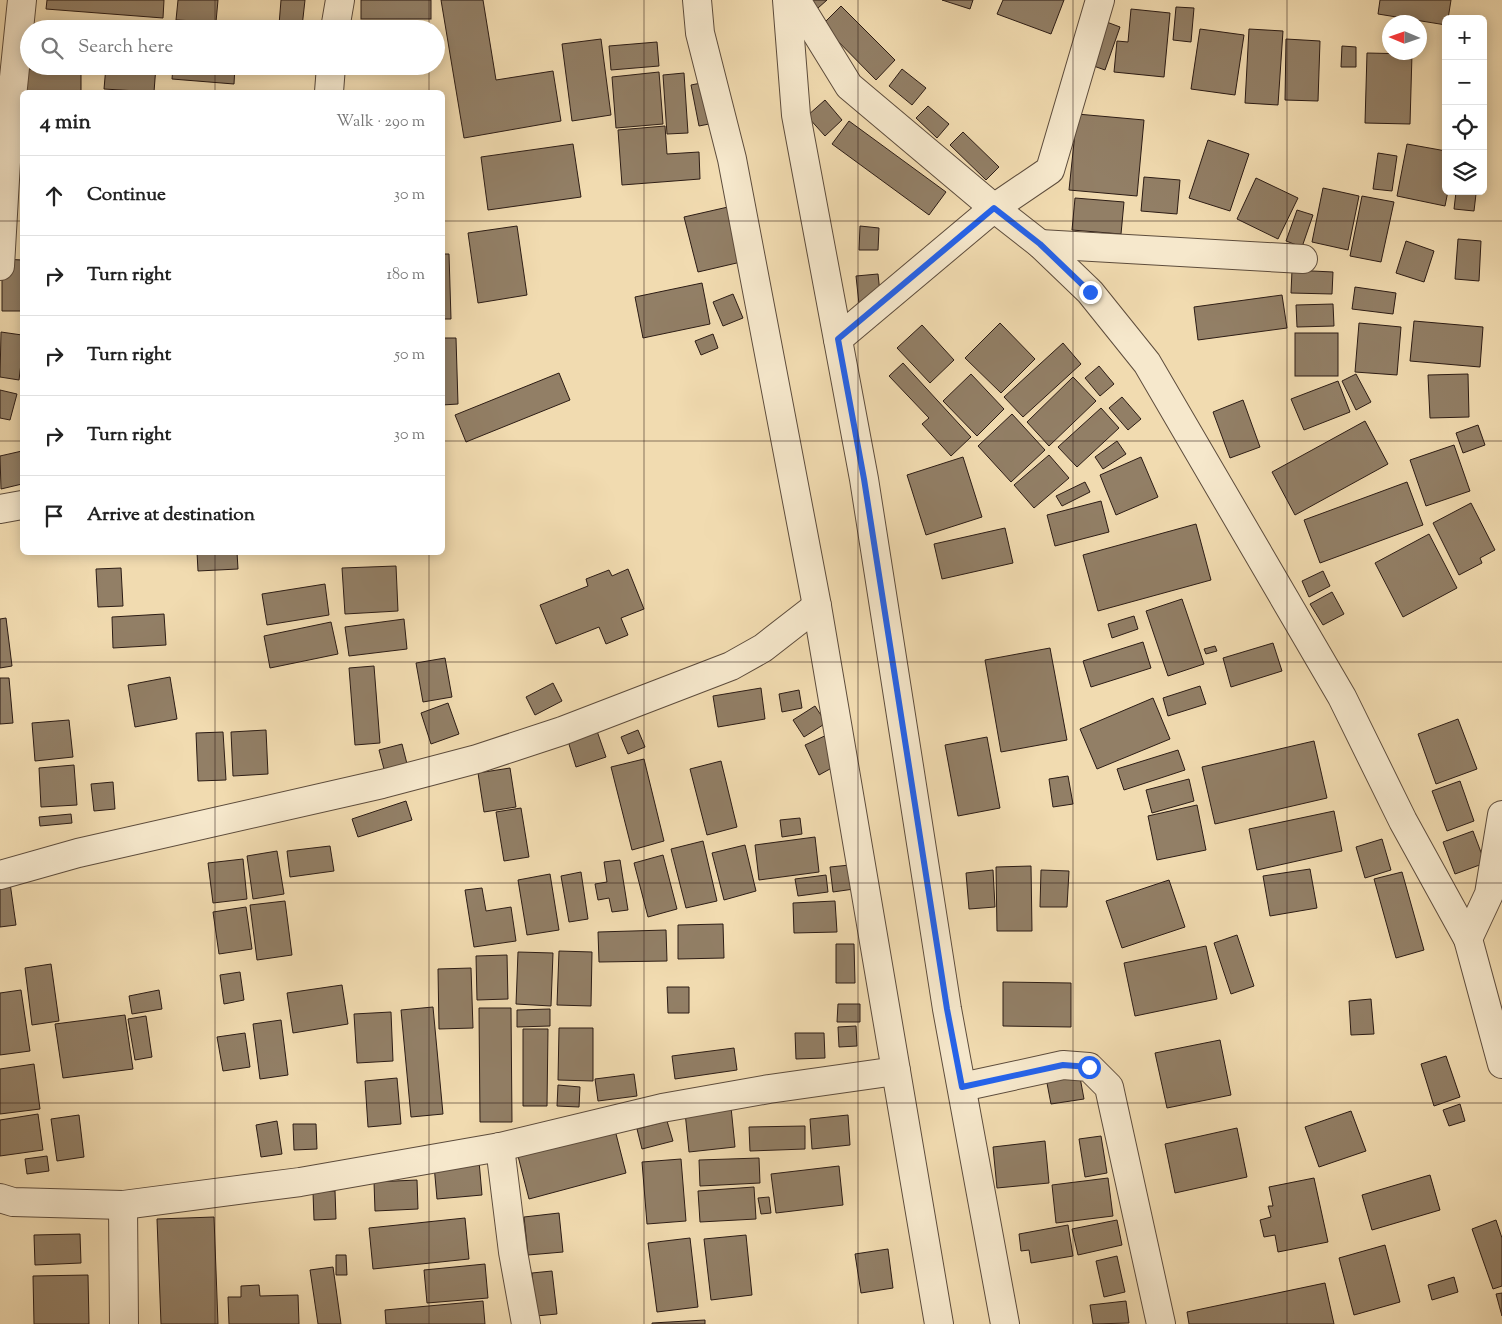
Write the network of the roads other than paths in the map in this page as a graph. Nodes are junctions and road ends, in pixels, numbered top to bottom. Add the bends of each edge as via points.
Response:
1 (22, 0) edge
2 (340, 0) edge
3 (697, 0) edge
4 (787, 0) edge
5 (796, 0) edge
6 (1100, 0) edge
7 (337, 20) edge
8 (330, 75) edge
9 (328, 90) edge
10 (994, 208) junction
11 (1040, 244) junction
12 (1303, 259) dead end
13 (0, 266) edge
14 (838, 339) junction
15 (20, 505) edge
16 (0, 509) edge
17 (817, 606) junction
18 (1502, 815) edge
19 (0, 875) edge
20 (1468, 938) junction
21 (1502, 1064) edge
22 (896, 1071) junction
23 (962, 1087) junction
24 (500, 1147) junction
25 (0, 1198) edge
26 (123, 1205) junction
27 (124, 1324) edge
28 (526, 1324) edge
29 (939, 1324) edge
30 (1005, 1324) edge
31 (1161, 1324) edge

1 - 13 street via 7,146
2 - 7 street
3 - 17 street via 700,33 732,159
4 - 14 street via 796,115
5 - 10 street via 849,86
6 - 10 street via 1050,170
8 - 9 street
10 - 11 street
10 - 14 street
11 - 12 street
11 - 20 street via 1090,292 1147,363 1342,697 1403,821
14 - 23 street via 864,479
15 - 16 street
17 - 19 street via 763,648 731,666 562,731 477,759
17 - 22 street
18 - 20 street via 1489,894
20 - 21 street
22 - 24 street via 662,1108
22 - 29 street
23 - 30 street
23 - 31 street via 1063,1065 1089,1067 1109,1087
24 - 26 street via 300,1182
24 - 28 street
25 - 26 street via 13,1202
26 - 27 street

